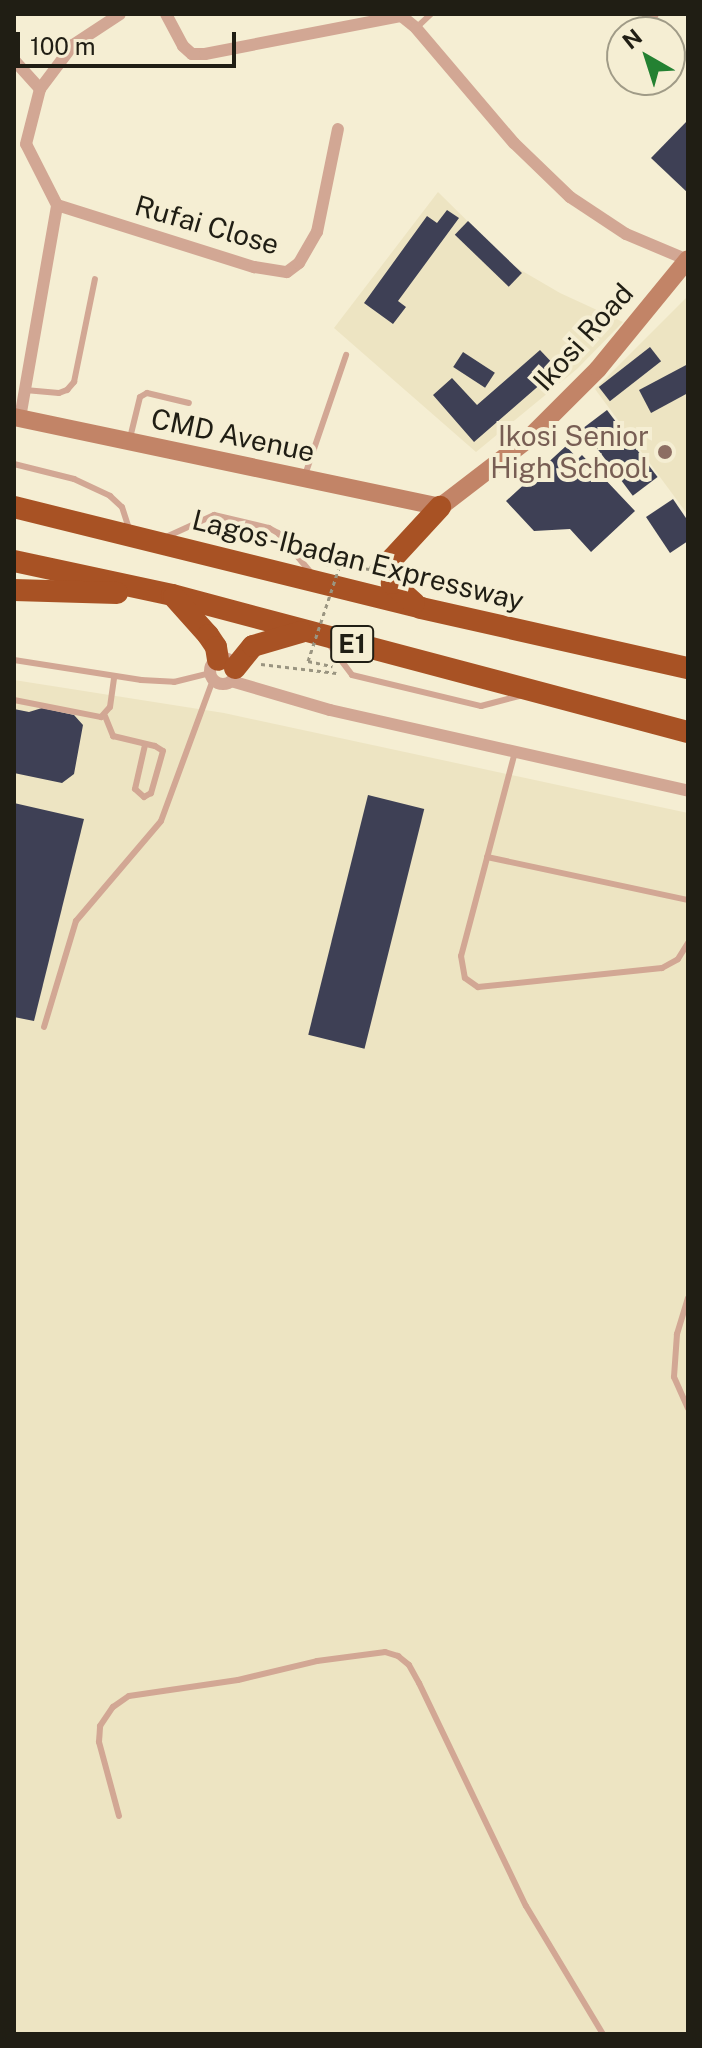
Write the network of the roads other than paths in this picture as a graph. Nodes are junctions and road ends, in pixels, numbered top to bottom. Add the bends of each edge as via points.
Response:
1 (120, 14) edge
2 (166, 14) edge
3 (431, 14) edge
4 (400, 15) edge
5 (416, 28) junction
6 (14, 60) edge
7 (40, 89) junction
8 (338, 129) dead end
9 (20, 148) edge
10 (57, 205) junction
11 (688, 259) edge
12 (95, 279) dead end
13 (346, 355) dead end
14 (25, 390) junction
15 (189, 403) dead end
16 (17, 417) edge
17 (129, 441) junction
18 (14, 464) edge
19 (304, 478) junction
20 (14, 507) edge
21 (440, 507) junction
22 (131, 536) junction
23 (156, 542) junction
24 (14, 561) edge
25 (319, 583) junction
26 (14, 590) edge
27 (172, 595) junction
28 (421, 608) junction
29 (313, 634) junction
30 (14, 660) edge
31 (688, 668) edge
32 (221, 672) junction
33 (114, 677) junction
34 (532, 691) junction
35 (14, 700) edge
36 (105, 716) junction
37 (688, 732) edge
38 (145, 745) junction
39 (515, 752) junction
40 (688, 791) edge
41 (487, 857) junction
42 (688, 900) edge
43 (688, 943) edge
44 (44, 1027) dead end
45 (688, 1298) edge
46 (688, 1408) edge
47 (119, 1816) dead end
48 (603, 2034) edge

1 - 7 street via 73,45
2 - 4 street via 192,54
3 - 5 lane
4 - 5 street
5 - 11 street via 514,143 570,197 626,234
6 - 7 street
7 - 9 street
8 - 10 street, Rufai Close via 317,232 299,263 287,272 254,267
9 - 10 street
10 - 14 street
11 - 21 street, Ikosi Road via 598,369 527,440
12 - 14 lane via 74,382 59,393
13 - 19 lane
14 - 16 street
15 - 17 lane via 147,393 140,397
16 - 17 street, CMD Avenue
17 - 19 street, CMD Avenue
18 - 22 lane via 74,479 110,496 122,507
19 - 21 street, CMD Avenue
20 - 22 highway, Lagos-Ibadan Expressway / E1
21 - 28 highway via 404,543 389,571 401,595
22 - 23 highway, Lagos-Ibadan Expressway / E1
23 - 25 highway, Lagos-Ibadan Expressway / E1
23 - 25 lane via 214,515 269,528
24 - 27 highway, E1
25 - 28 highway, Lagos-Ibadan Expressway / E1
26 - 27 highway
27 - 29 highway, E1
27 - 32 highway via 216,647
28 - 31 highway, Lagos-Ibadan Expressway / E1
29 - 32 highway via 253,646
29 - 34 highway, E1
29 - 34 lane via 350,672 481,706
30 - 33 lane
32 - 33 lane via 174,682
32 - 39 street via 249,687
32 - 44 lane via 161,821 76,921
33 - 36 lane
34 - 37 highway, E1
35 - 36 lane
36 - 38 lane via 113,736
38 - 38 lane via 163,751 151,793 144,797 135,789
39 - 40 street
39 - 41 lane
41 - 42 lane
41 - 43 lane via 461,956 465,978 478,987 662,968 678,959
45 - 46 lane via 677,1334 674,1377
47 - 48 lane via 99,1742 100,1726 129,1696 238,1680 317,1661 385,1652 398,1656 419,1683 526,1906

